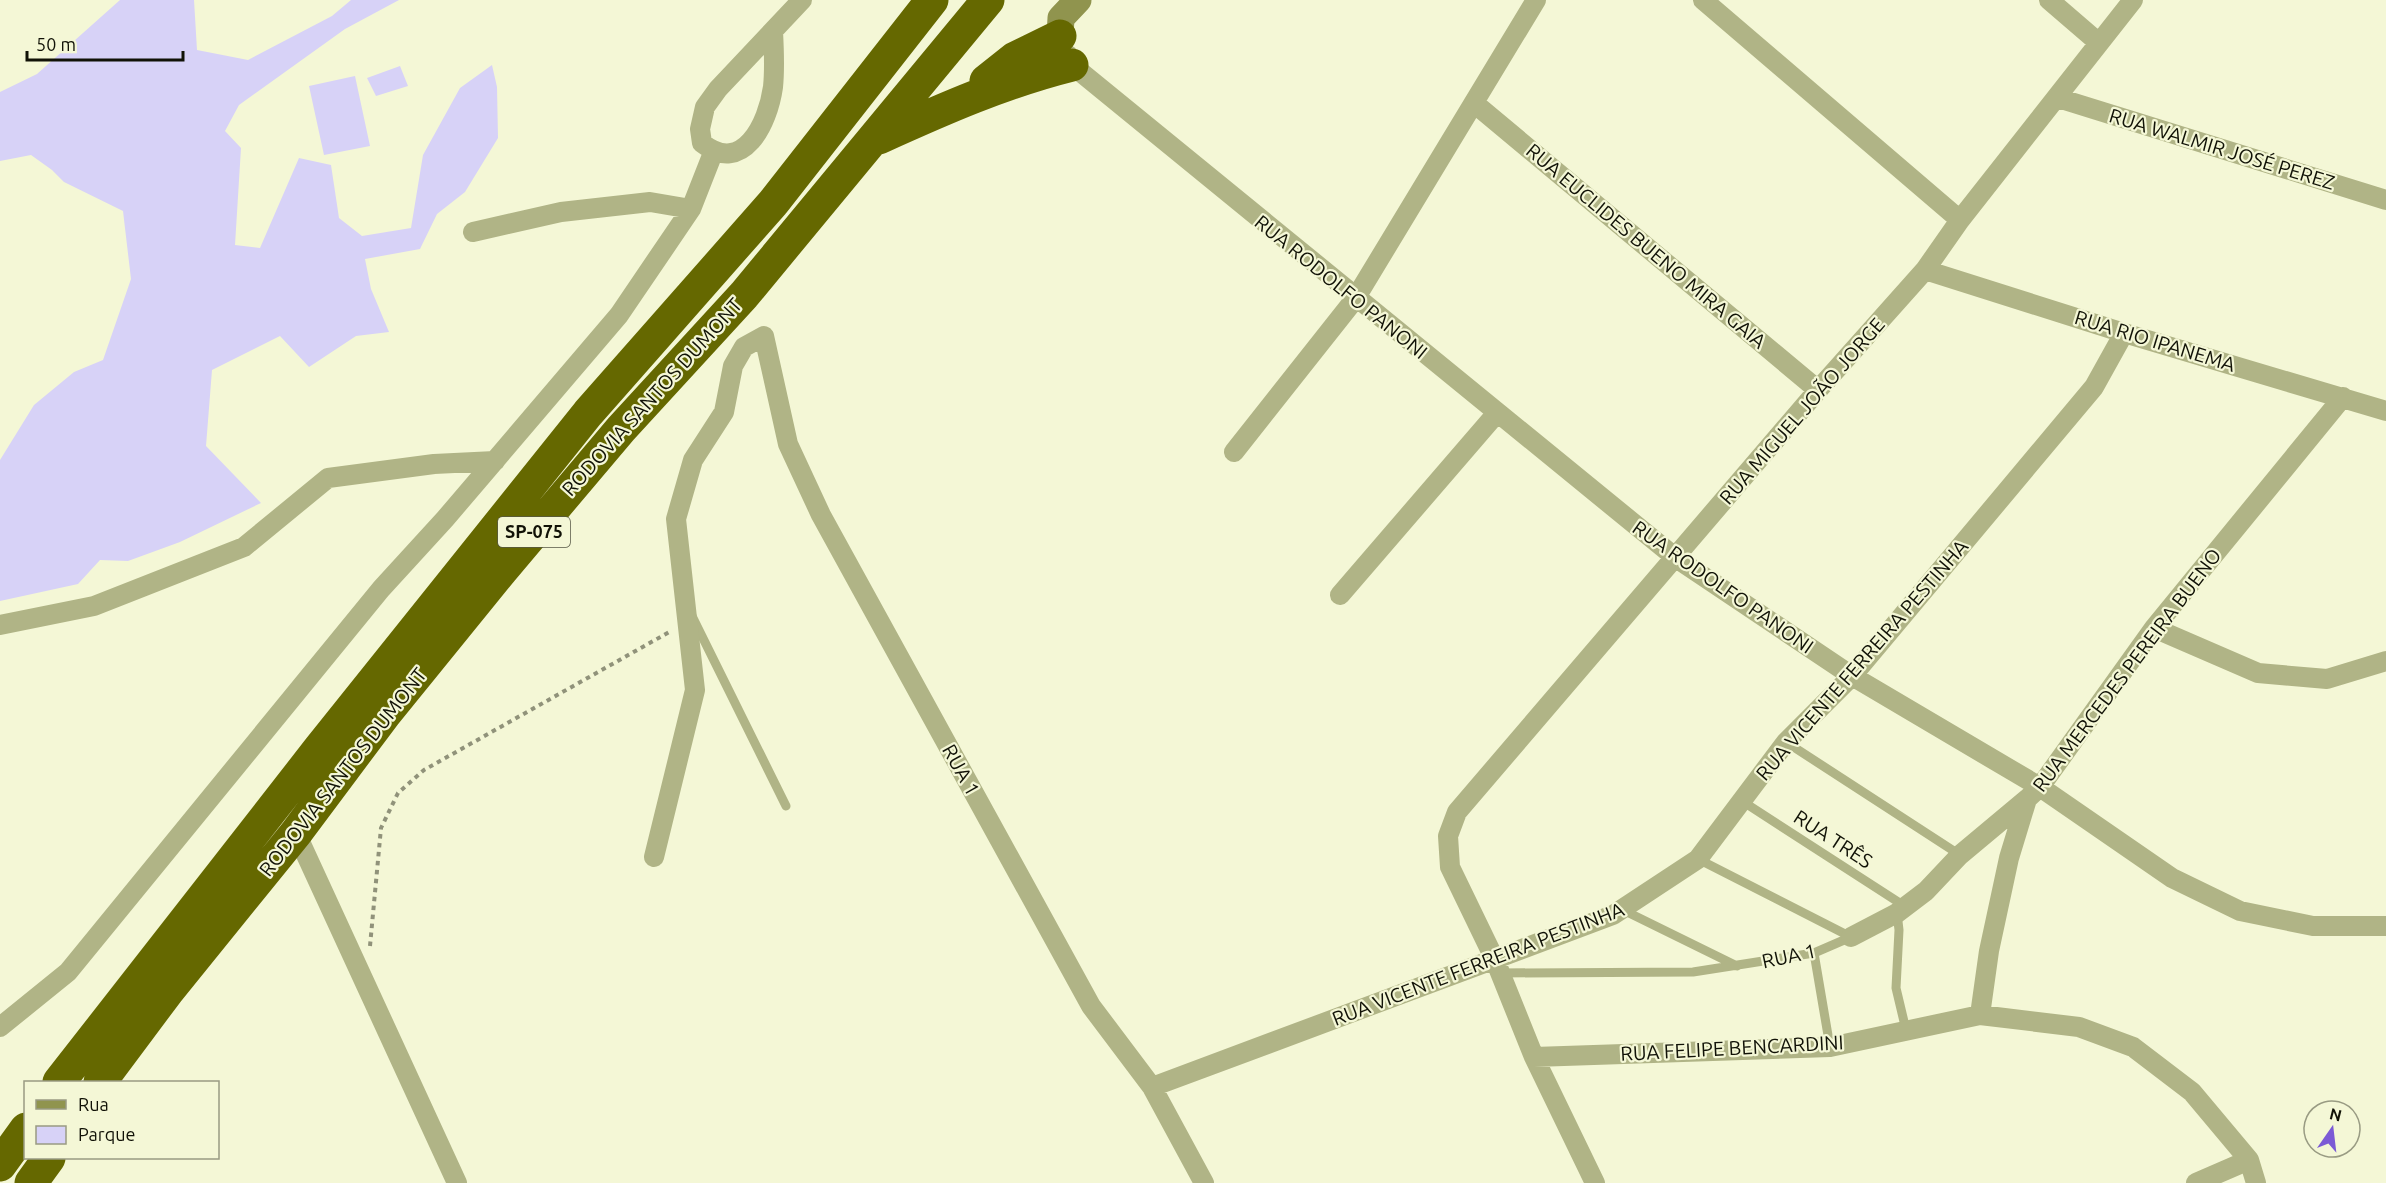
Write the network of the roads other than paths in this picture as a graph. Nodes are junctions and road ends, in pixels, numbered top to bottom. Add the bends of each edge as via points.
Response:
1 (802, 0) edge
2 (932, 0) edge
3 (988, 0) edge
4 (1078, 0) edge
5 (1536, 0) edge
6 (1703, 0) edge
7 (2049, 0) edge
8 (2133, 0) edge
9 (772, 31) junction
10 (2099, 43) junction
11 (1066, 51) junction
12 (2058, 98) junction
13 (1474, 103) junction
14 (867, 144) junction
15 (713, 153) junction
16 (2386, 200) edge
17 (691, 209) junction
18 (1960, 220) junction
19 (473, 232) dead end
20 (1925, 270) junction
21 (1355, 299) junction
22 (2124, 333) junction
23 (1818, 390) junction
24 (2343, 397) junction
25 (2386, 411) edge
26 (1496, 414) junction
27 (1234, 452) dead end
28 (495, 460) junction
29 (1676, 558) junction
30 (1340, 595) dead end
31 (685, 601) junction
32 (0, 625) edge
33 (2154, 628) junction
34 (2386, 662) edge
35 (1852, 676) junction
36 (1786, 742) junction
37 (2034, 793) junction
38 (1742, 801) junction
39 (786, 806) dead end
40 (296, 833) junction
41 (1960, 855) junction
42 (654, 857) dead end
43 (1698, 859) junction
44 (1623, 910) junction
45 (1901, 910) junction
46 (2386, 926) edge
47 (1851, 937) junction
48 (1814, 953) junction
49 (1497, 966) junction
50 (1739, 966) junction
51 (1980, 1014) junction
52 (0, 1027) edge
53 (1906, 1030) junction
54 (1830, 1047) junction
55 (1534, 1057) junction
56 (61, 1081) edge
57 (101, 1081) edge
58 (1152, 1088) junction
59 (24, 1132) edge
60 (48, 1159) edge
61 (2249, 1160) junction
62 (0, 1165) edge
63 (31, 1183) edge
64 (458, 1183) edge
65 (1204, 1183) edge
66 (1595, 1183) edge
67 (2196, 1183) edge
68 (2256, 1183) edge

1 - 9 street
2 - 56 highway, RODOVIA SANTOS DUMONT / SP-075 via 773,203 588,413
3 - 14 highway, RODOVIA SANTOS DUMONT / SP-075
4 - 11 street via 1061,18
5 - 13 street
6 - 18 street
7 - 10 street
8 - 10 street, RUA MIGUEL JOÃO JORGE
9 - 15 street via 705,107 700,129 702,143
9 - 15 street via 775,59 764,120 741,151
10 - 12 street, RUA MIGUEL JOÃO JORGE
11 - 14 highway via 1015,58 963,99
11 - 21 street, RUA RODOLFO PANONI
12 - 16 street, RUA WALMIR JOSÉ PEREZ
12 - 18 street, RUA MIGUEL JOÃO JORGE
13 - 21 street
13 - 23 street, RUA EUCLIDES BUENO MIRA GAIA
14 - 40 highway, RODOVIA SANTOS DUMONT / SP-075 via 744,295 621,429 502,570
15 - 17 street
17 - 19 street via 650,202 561,212
17 - 28 street via 619,315
18 - 20 street, RUA MIGUEL JOÃO JORGE
20 - 22 street, RUA RIO IPANEMA
20 - 23 street, RUA MIGUEL JOÃO JORGE
21 - 26 street, RUA RODOLFO PANONI
21 - 27 street
22 - 24 street, RUA RIO IPANEMA
22 - 35 street, RUA VICENTE FERREIRA PESTINHA via 2094,387
23 - 29 street, RUA MIGUEL JOÃO JORGE
24 - 25 street, RUA RIO IPANEMA
24 - 33 street, RUA MERCEDES PEREIRA BUENO
26 - 29 street, RUA RODOLFO PANONI
26 - 30 street
28 - 32 street via 328,478 244,547 94,606
28 - 52 street via 381,589 68,972
29 - 35 street, RUA RODOLFO PANONI
29 - 49 street, RUA MIGUEL JOÃO JORGE via 1457,812 1448,836 1450,867
31 - 39 lane
31 - 42 street via 695,690
31 - 58 street, RUA 1 via 675,519 693,460 724,412 733,366 744,347 764,336 788,444 821,515 1091,1006
33 - 34 street via 2258,673 2327,679
33 - 37 street, RUA MERCEDES PEREIRA BUENO
35 - 36 street, RUA VICENTE FERREIRA PESTINHA
35 - 37 street, RUA RODOLFO PANONI
36 - 38 street, RUA VICENTE FERREIRA PESTINHA
36 - 41 lane
37 - 41 street, RUA 1
37 - 46 street, RUA RODOLFO PANONI via 2172,878 2240,911 2313,926
37 - 51 street, RUA MERCEDES PEREIRA BUENO via 2009,858
38 - 43 street, RUA VICENTE FERREIRA PESTINHA
38 - 45 lane, RUA TRÊS
40 - 57 highway, RODOVIA SANTOS DUMONT / SP-075 via 168,991
40 - 64 street
41 - 45 street, RUA 1 via 1926,891
43 - 44 street, RUA VICENTE FERREIRA PESTINHA
43 - 47 lane
44 - 49 street, RUA VICENTE FERREIRA PESTINHA
44 - 50 lane
45 - 47 street, RUA 1
45 - 53 lane via 1896,988
47 - 48 lane, RUA 1
48 - 50 lane, RUA 1
48 - 54 lane
49 - 50 lane, RUA 1 via 1693,972
49 - 55 street
49 - 58 street, RUA VICENTE FERREIRA PESTINHA
51 - 53 street, RUA FELIPE BENCARDINI
51 - 61 street, RUA FELIPE BENCARDINI via 2079,1027 2133,1047 2192,1092
53 - 54 street, RUA FELIPE BENCARDINI
54 - 55 street, RUA FELIPE BENCARDINI
55 - 66 street
58 - 65 street, RUA 1
59 - 62 highway
60 - 63 highway
61 - 67 street
61 - 68 street, RUA FELIPE BENCARDINI

